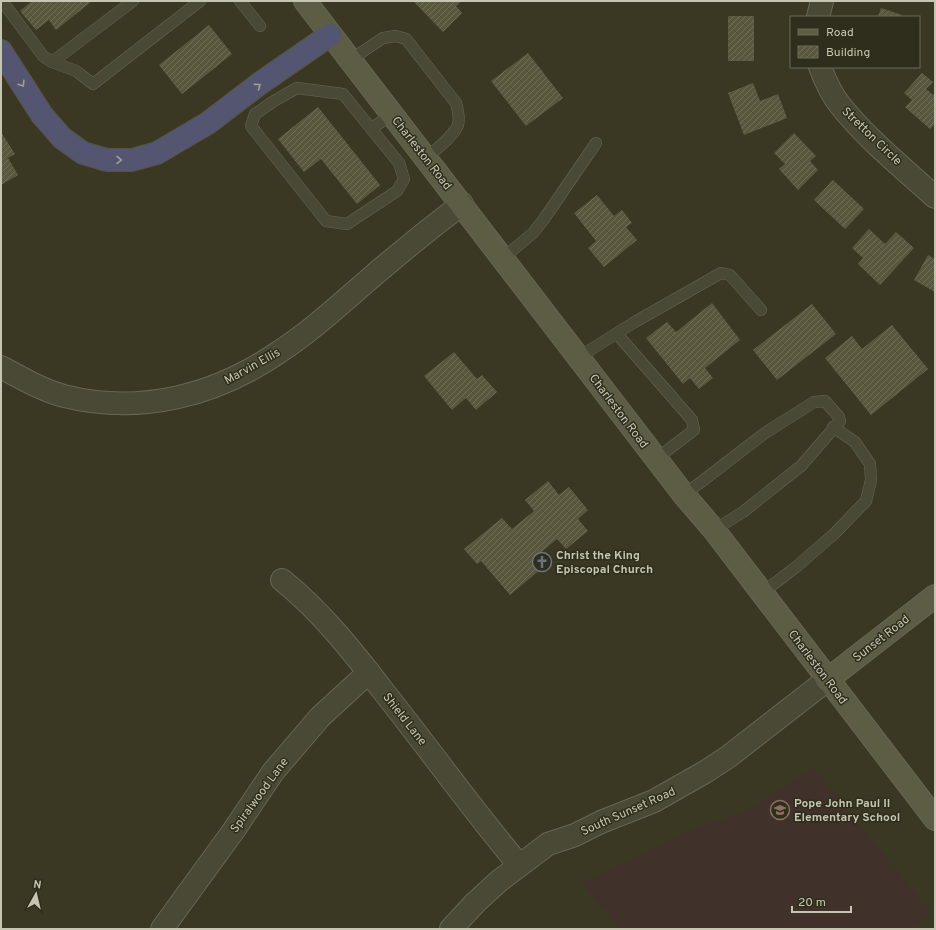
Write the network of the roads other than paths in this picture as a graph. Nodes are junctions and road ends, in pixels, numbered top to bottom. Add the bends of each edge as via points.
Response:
1 (2, 1) edge
2 (133, 1) edge
3 (200, 1) edge
4 (240, 1) edge
5 (305, 1) edge
6 (822, 1) edge
7 (818, 16) edge
8 (260, 26) dead end
9 (330, 35) junction
10 (1, 51) edge
11 (350, 60) junction
12 (52, 62) junction
13 (820, 68) edge
14 (392, 114) junction
15 (371, 129) junction
16 (596, 143) dead end
17 (426, 158) junction
18 (935, 197) edge
19 (462, 204) junction
20 (503, 258) junction
21 (761, 310) dead end
22 (617, 334) junction
23 (579, 357) junction
24 (1, 367) edge
25 (833, 427) junction
26 (656, 459) junction
27 (684, 495) junction
28 (714, 530) junction
29 (282, 580) dead end
30 (762, 593) junction
31 (935, 596) edge
32 (369, 672) junction
33 (827, 680) junction
34 (935, 819) edge
35 (519, 865) junction
36 (162, 929) edge
37 (451, 929) edge

1 - 12 lane via 43,56
2 - 12 lane
3 - 12 lane via 93,84 76,71
4 - 8 lane
5 - 9 street, Charleston Road
6 - 7 street
10 -> 9 highway via 42,115 62,138 83,153 107,160 132,160 157,153 208,123
9 - 11 street, Charleston Road
11 - 14 street, Charleston Road
11 - 17 lane via 383,38 396,36 406,39 452,97 459,113 458,125
13 - 18 street, Stretton Circle via 836,98 848,114 878,146
14 - 15 lane
14 - 17 street, Charleston Road
15 - 15 lane via 343,94 297,88 255,114 251,126 326,221 347,224 397,191 404,179 399,163
16 - 20 lane via 533,233
17 - 19 street, Charleston Road
19 - 20 street, Charleston Road
19 - 24 street, Marvin Ellis via 279,352 229,381 201,391 173,399 145,402 89,401 63,396
20 - 23 street, Charleston Road
21 - 22 lane via 730,275 721,273
22 - 23 lane
22 - 26 lane via 692,420 694,430
23 - 26 street, Charleston Road
25 - 27 lane via 840,421 839,417 825,401 814,402 765,433
25 - 28 lane via 801,466 743,512
25 - 30 lane via 855,442 870,464 871,480 866,501 834,534
26 - 27 street, Charleston Road
27 - 28 street, Charleston Road
28 - 30 street, Charleston Road
29 - 32 street, Shield Lane via 321,615
30 - 33 street, Charleston Road
31 - 33 street, Sunset Road
32 - 35 street, Shield Lane
32 - 36 street, Spiralwood Lane via 320,717 273,772
33 - 34 street, Charleston Road
33 - 35 street, South Sunset Road via 705,772 654,801 548,844
35 - 37 street, South Sunset Road via 499,881

